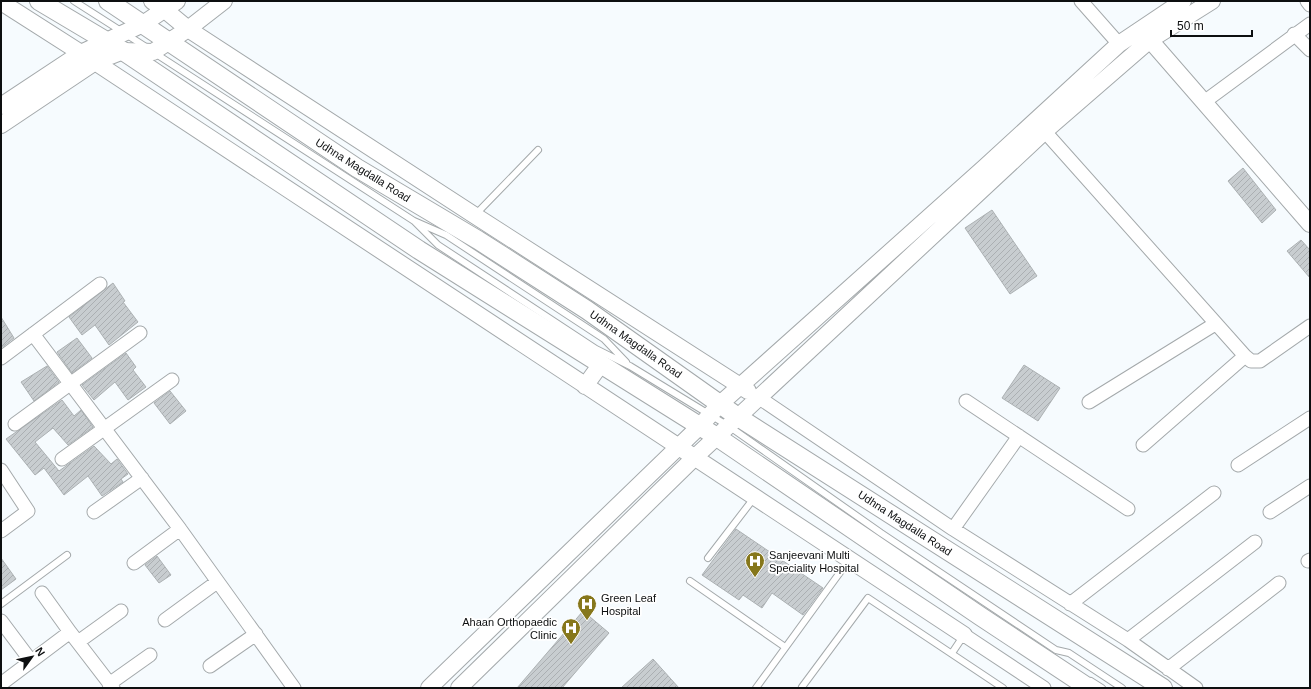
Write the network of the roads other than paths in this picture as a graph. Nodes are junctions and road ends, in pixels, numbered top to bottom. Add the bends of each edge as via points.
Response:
1 (39, 1) edge
2 (74, 1) edge
3 (108, 1) edge
4 (152, 1) edge
5 (224, 1) edge
6 (1080, 1) edge
7 (1183, 1) edge
8 (1212, 1) edge
9 (1307, 1) edge
10 (1, 2) edge
11 (171, 5) edge
12 (1310, 5) edge
13 (143, 24) junction
14 (1310, 24) edge
15 (188, 29) junction
16 (124, 34) junction
17 (1294, 34) junction
18 (1145, 35) junction
19 (107, 41) junction
20 (168, 42) junction
21 (1119, 44) junction
22 (1310, 50) edge
23 (123, 51) junction
24 (153, 52) junction
25 (81, 54) junction
26 (95, 62) junction
27 (1204, 102) junction
28 (1, 106) edge
29 (1, 125) edge
30 (1040, 126) junction
31 (538, 150) dead end
32 (474, 215) junction
33 (414, 221) junction
34 (1310, 224) edge
35 (100, 284) dead end
36 (1215, 324) junction
37 (1310, 326) edge
38 (140, 333) dead end
39 (33, 334) junction
40 (1245, 356) junction
41 (1, 358) edge
42 (601, 364) junction
43 (630, 366) junction
44 (172, 380) dead end
45 (71, 384) junction
46 (585, 386) junction
47 (741, 386) junction
48 (758, 397) junction
49 (966, 401) dead end
50 (1089, 402) dead end
51 (710, 415) junction
52 (1310, 418) edge
53 (15, 424) dead end
54 (728, 426) junction
55 (104, 429) junction
56 (1019, 436) junction
57 (1143, 446) dead end
58 (677, 447) junction
59 (694, 458) junction
60 (62, 460) dead end
61 (1238, 465) dead end
62 (1, 470) edge
63 (142, 478) junction
64 (1310, 486) edge
65 (1214, 493) dead end
66 (754, 498) junction
67 (1128, 509) dead end
68 (94, 512) dead end
69 (1270, 512) dead end
70 (180, 529) junction
71 (954, 529) junction
72 (1, 531) edge
73 (1255, 542) dead end
74 (67, 556) dead end
75 (708, 558) dead end
76 (849, 560) junction
77 (134, 564) dead end
78 (690, 581) dead end
79 (217, 582) junction
80 (1278, 583) dead end
81 (42, 593) dead end
82 (1, 604) edge
83 (1070, 604) junction
84 (121, 611) dead end
85 (165, 620) dead end
86 (1, 621) edge
87 (256, 634) junction
88 (964, 635) junction
89 (74, 637) junction
90 (1128, 640) junction
91 (785, 647) junction
92 (1056, 650) junction
93 (952, 653) junction
94 (150, 655) dead end
95 (1060, 656) dead end
96 (31, 661) junction
97 (456, 662) junction
98 (210, 666) dead end
99 (1168, 669) junction
100 (1086, 682) edge
101 (1, 684) edge
102 (469, 685) edge
103 (111, 686) edge
104 (802, 687) edge
105 (294, 688) edge
106 (429, 688) edge
107 (756, 688) edge
108 (1003, 688) edge
109 (1044, 688) edge
110 (1102, 688) edge
111 (1122, 688) edge
112 (1163, 688) edge
113 (1196, 688) edge

1 - 19 main road, Udhna Magdalla Road
2 - 16 lane
3 - 13 main road, Udhna Magdalla Road
4 - 11 street
5 - 15 street
6 - 21 street
7 - 18 street
8 - 18 street
9 - 12 street
10 - 25 street
11 - 13 street
11 - 15 street
13 - 16 street
13 - 20 main road, Udhna Magdalla Road
14 - 17 street
15 - 20 street
15 - 32 street
16 - 19 street
16 - 24 lane
17 - 22 street
17 - 27 street
18 - 21 street
18 - 27 street
18 - 30 street
19 - 23 main road, Udhna Magdalla Road
19 - 25 street
20 - 24 street
20 - 51 main road, Udhna Magdalla Road via 357,168 478,240 587,310
21 - 30 street
23 - 24 street
23 - 26 street
23 - 42 main road, Udhna Magdalla Road via 418,250
24 - 33 lane
25 - 26 street
25 - 28 street
26 - 29 street
26 - 46 street
27 - 34 street
30 - 36 street
30 - 47 street
30 - 48 street
31 - 32 lane
32 - 47 street
33 - 43 lane via 438,244 596,349
33 - 43 lane via 446,235 604,339
35 - 39 street
36 - 40 street
36 - 50 street
37 - 40 street via 1260,361 1251,361
38 - 45 street
39 - 41 street
39 - 45 street
40 - 57 street
42 - 46 street
42 - 51 main road, Udhna Magdalla Road
43 - 51 lane
44 - 55 street
45 - 53 street
45 - 55 street
46 - 58 street
47 - 48 street
47 - 51 street
48 - 54 street
48 - 71 street
49 - 56 street
51 - 54 main road, Udhna Magdalla Road
51 - 54 main road, Udhna Magdalla Road
51 - 58 street
52 - 61 street
54 - 59 street
54 - 92 lane via 881,533
54 - 100 main road, Udhna Magdalla Road via 980,616
54 - 112 main road, Udhna Magdalla Road
55 - 60 street
55 - 63 street
56 - 67 street
56 - 71 street
58 - 59 street
58 - 97 street
59 - 66 street
59 - 102 street
62 - 72 street via 28,511
63 - 68 street
63 - 70 street
64 - 69 street
65 - 83 street
66 - 75 lane
66 - 76 street
70 - 77 street
70 - 79 street
71 - 83 street
73 - 90 street
74 - 82 lane
76 - 88 street
76 - 91 lane
78 - 91 lane
79 - 85 street
79 - 87 street
80 - 99 street
81 - 89 street
83 - 90 street
84 - 89 street
86 - 96 street
87 - 98 street
87 - 105 street
88 - 93 lane
88 - 109 street
89 - 96 street
89 - 103 street
90 - 99 street
91 - 107 lane
92 - 95 lane
92 - 111 lane via 1069,653
93 - 104 lane via 868,598
93 - 108 lane
94 - 103 street
96 - 101 street
97 - 102 street
97 - 106 street
99 - 113 street
100 - 110 lane

